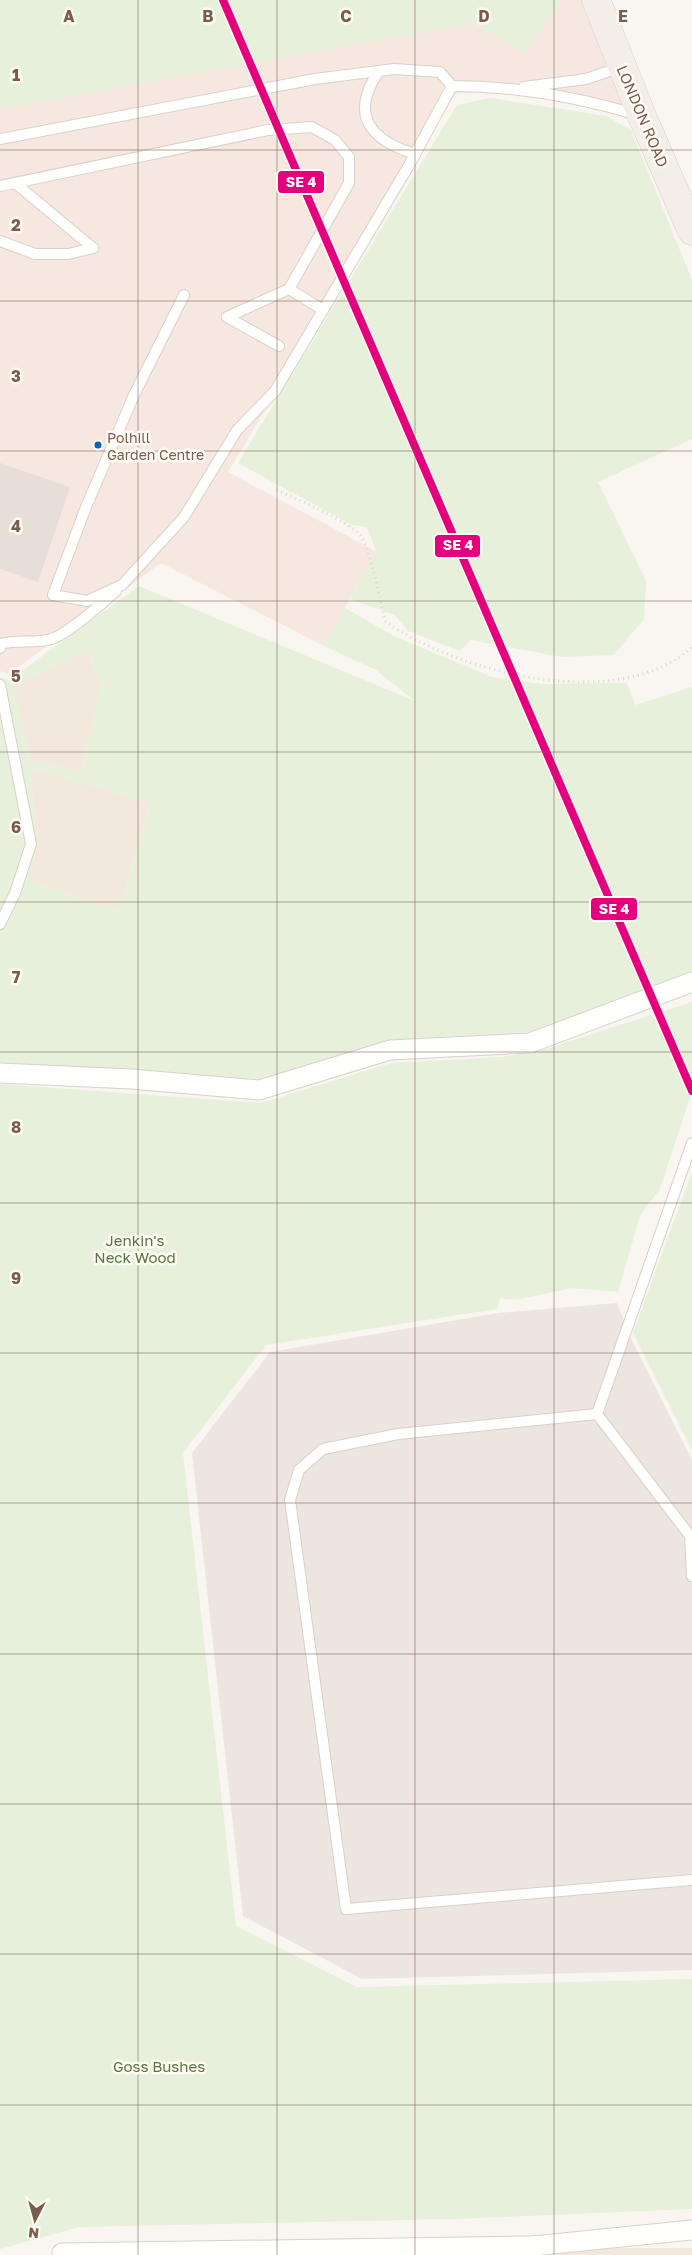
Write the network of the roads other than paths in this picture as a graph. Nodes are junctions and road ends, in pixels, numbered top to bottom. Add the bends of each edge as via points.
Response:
1 (596, 0) edge
2 (622, 66) junction
3 (379, 71) junction
4 (452, 86) junction
5 (510, 89) junction
6 (642, 116) junction
7 (0, 139) edge
8 (415, 154) junction
9 (15, 183) junction
10 (0, 186) edge
11 (692, 231) edge
12 (0, 241) edge
13 (289, 289) junction
14 (184, 295) dead end
15 (323, 310) junction
16 (279, 346) dead end
17 (122, 585) junction
18 (0, 648) edge
19 (0, 685) edge
20 (0, 924) edge
21 (692, 982) edge
22 (0, 1073) edge
23 (692, 1143) edge
24 (597, 1414) junction
25 (692, 1576) edge
26 (692, 1880) edge
27 (692, 2230) edge
28 (532, 2250) edge
29 (62, 2253) dead end

1 - 2 main road, LONDON ROAD
2 - 5 lane via 586,79
2 - 6 main road, LONDON ROAD
3 - 4 lane via 440,72
3 - 7 lane via 315,79
3 - 8 lane via 369,86 364,103 366,120 377,137 395,148
4 - 5 lane
4 - 8 lane
5 - 6 lane via 584,101
6 - 11 main road, LONDON ROAD
8 - 15 lane
9 - 10 lane
9 - 12 lane via 93,248 68,254 34,254
9 - 13 lane via 268,130 312,127 335,140 348,157 349,183
13 - 15 lane
13 - 16 lane via 226,317
14 - 17 lane via 134,395 53,595 87,601
15 - 17 lane via 275,391 238,430 184,517
17 - 18 lane via 96,609 52,639 10,642 1,644
19 - 20 lane via 31,844 15,893
21 - 22 street via 530,1042 390,1050 259,1090 131,1079
23 - 24 lane
24 - 25 lane via 690,1536
24 - 26 lane via 398,1434 323,1450 299,1470 290,1500 346,1909
27 - 28 street
28 - 29 street

